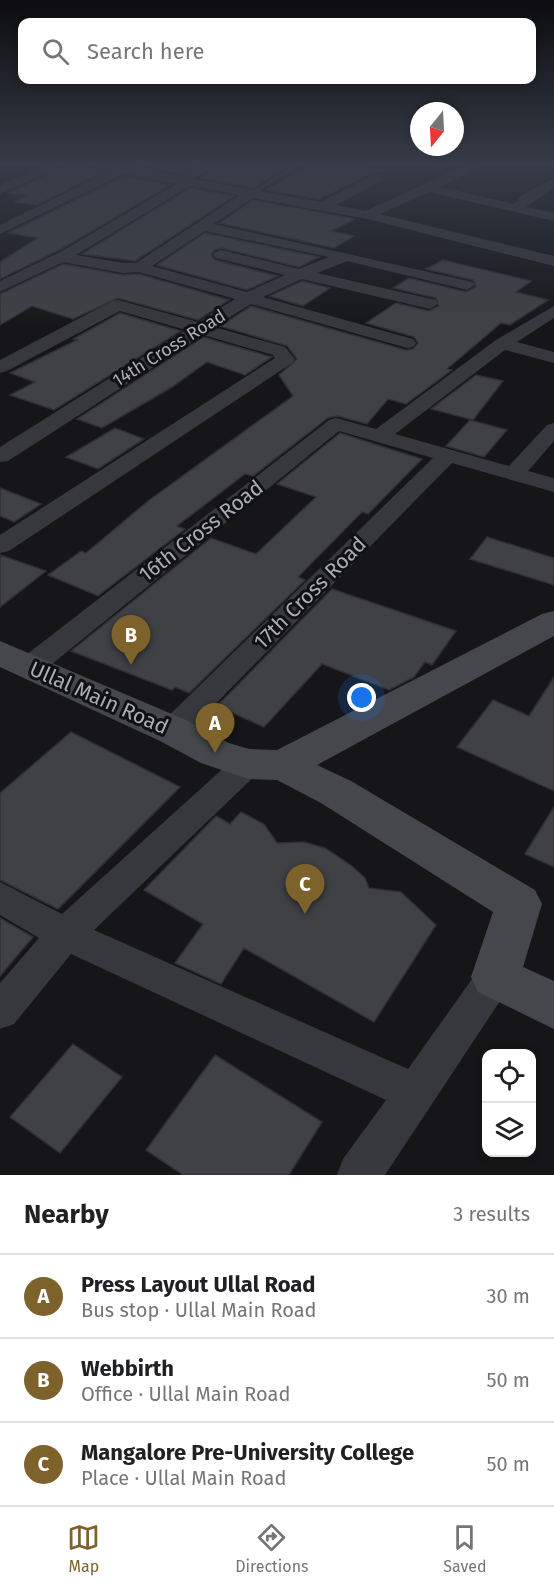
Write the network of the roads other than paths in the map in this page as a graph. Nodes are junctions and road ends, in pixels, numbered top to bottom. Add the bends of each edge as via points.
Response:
1 (25, 218) edge
2 (127, 218) edge
3 (214, 218) edge
4 (379, 218) edge
5 (202, 226) junction
6 (0, 230) edge
7 (222, 255) dead end
8 (347, 256) junction
9 (60, 257) junction
10 (554, 261) edge
11 (140, 267) junction
12 (300, 274) junction
13 (467, 285) dead end
14 (0, 287) edge
15 (248, 298) junction
16 (430, 304) dead end
17 (554, 311) edge
18 (199, 329) junction
19 (407, 342) dead end
20 (502, 344) junction
21 (554, 358) edge
22 (0, 367) edge
23 (554, 429) edge
24 (380, 436) junction
25 (448, 455) junction
26 (0, 456) edge
27 (513, 474) junction
28 (554, 485) edge
29 (0, 546) edge
30 (554, 622) edge
31 (15, 660) edge
32 (172, 730) junction
33 (266, 764) junction
34 (0, 897) edge
35 (65, 934) junction
36 (495, 977) junction
37 (554, 1006) edge
38 (0, 1011) edge
39 (415, 1093) junction
40 (361, 1174) edge

1 - 6 street
2 - 9 street
3 - 5 street
4 - 10 street
5 - 8 street
5 - 11 street
7 - 12 street
8 - 12 street, 14th Cross Road
8 - 13 street
9 - 11 street via 123,268
9 - 14 street
11 - 15 street
12 - 15 street, 14th Cross Road
12 - 16 street
15 - 18 street, 14th Cross Road
15 - 19 street
17 - 20 street
18 - 22 street via 118,305
18 - 26 street, 14th Cross Road
18 - 29 street via 279,351 286,359
20 - 21 street
20 - 24 street
23 - 27 street
24 - 25 street
24 - 31 street, 16th Cross Road via 336,424
25 - 27 street
25 - 32 street, 17th Cross Road
27 - 28 street
30 - 33 main road
31 - 32 main road, Ullal Main Road
32 - 33 main road, Ullal Main Road via 215,753
33 - 35 street
33 - 36 main road, Ullal Main Road via 336,792 519,904
34 - 35 street
35 - 38 street
35 - 39 street
36 - 37 main road
36 - 39 street
39 - 40 street

